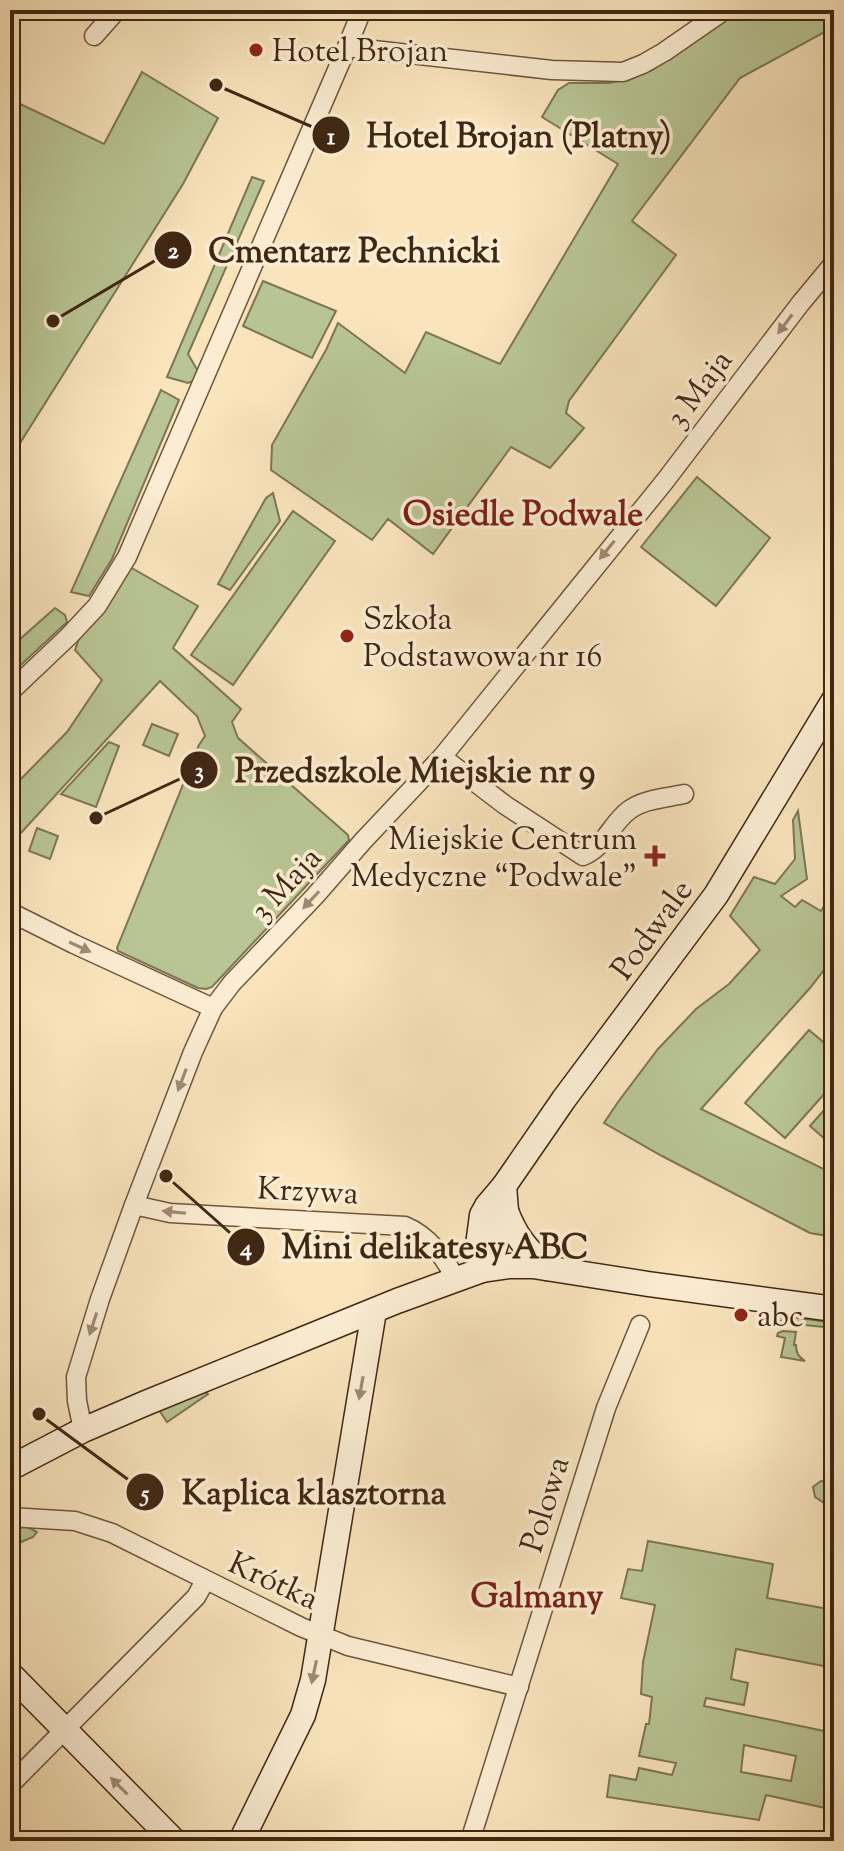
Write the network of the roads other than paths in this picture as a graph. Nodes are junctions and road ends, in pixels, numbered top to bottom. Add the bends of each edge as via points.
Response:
1 (117, 10) edge
2 (362, 10) edge
3 (719, 14) dead end
4 (94, 36) dead end
5 (347, 47) junction
6 (834, 263) edge
7 (10, 692) edge
8 (834, 700) edge
9 (442, 757) junction
10 (684, 794) dead end
11 (10, 912) edge
12 (213, 1008) junction
13 (504, 1186) junction
14 (134, 1205) junction
15 (506, 1211) junction
16 (547, 1268) junction
17 (482, 1270) junction
18 (455, 1279) junction
19 (834, 1309) edge
20 (374, 1311) junction
21 (640, 1325) dead end
22 (83, 1430) junction
23 (10, 1468) edge
24 (10, 1517) edge
25 (205, 1581) junction
26 (321, 1635) junction
27 (10, 1674) edge
28 (519, 1687) junction
29 (64, 1731) junction
30 (10, 1785) edge
31 (174, 1841) edge
32 (241, 1841) edge
33 (470, 1841) edge

1 - 4 street
2 - 5 street
3 - 5 street via 664,52 623,72 552,70
5 - 7 street via 127,557 97,606
6 -> 9 street, 3 Maja
8 - 13 street, Podwale via 716,895
9 - 10 street via 583,856 594,852 630,809
9 -> 12 street, 3 Maja
11 -> 12 street
12 -> 14 street, 3 Maja
13 - 15 street
13 - 17 street, Podwale via 482,1215 477,1253
18 -> 14 street, Krzywa via 423,1236 405,1226 170,1213
14 -> 22 street, 3 Maja via 76,1377
15 - 16 street via 522,1245
15 - 17 street
16 - 17 street
16 - 19 street
17 - 18 street
18 - 20 street
20 - 22 street
20 -> 26 street
21 - 28 street, Polowa via 606,1408
22 - 23 street
24 - 25 street, Krótka via 92,1525
25 - 26 street, Krótka
25 - 29 street via 196,1597
26 - 28 street, Krótka
26 -> 32 street via 303,1715
27 - 29 street
28 - 33 street, Polowa
29 - 30 street
31 -> 29 street

